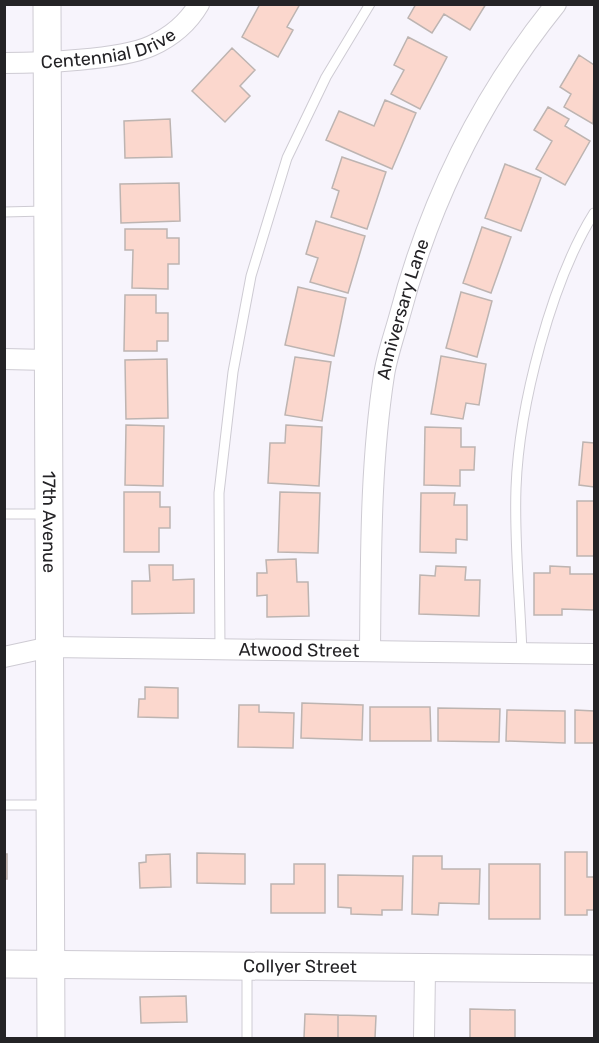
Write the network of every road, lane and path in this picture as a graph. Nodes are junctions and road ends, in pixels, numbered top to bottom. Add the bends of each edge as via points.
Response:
1 (47, 4) edge
2 (199, 4) edge
3 (370, 4) edge
4 (556, 4) edge
5 (46, 61) junction
6 (4, 63) edge
7 (48, 211) junction
8 (4, 212) edge
9 (594, 213) edge
10 (4, 359) edge
11 (48, 360) junction
12 (4, 514) edge
13 (49, 514) junction
14 (50, 647) junction
15 (220, 650) junction
16 (370, 650) junction
17 (522, 653) junction
18 (594, 654) edge
19 (4, 657) edge
20 (4, 805) edge
21 (51, 805) junction
22 (4, 964) edge
23 (51, 965) junction
24 (247, 966) junction
25 (594, 969) edge
26 (425, 970) junction
27 (51, 1038) edge
28 (247, 1038) edge
29 (424, 1038) edge

1 - 5 main road, 17th Avenue
2 - 5 street, Centennial Drive via 171,35 149,47 117,55
3 - 15 lane via 326,77 287,158 251,276 233,372 219,493
4 - 16 street, Anniversary Lane via 519,50 464,144 412,268 384,373 372,490
5 - 6 street, Centennial Drive
5 - 7 main road, 17th Avenue
7 - 8 lane
7 - 11 main road, 17th Avenue
9 - 17 lane via 578,240 547,321 525,418 516,488
10 - 11 street
11 - 13 main road, 17th Avenue
12 - 13 lane
13 - 14 main road, 17th Avenue
14 - 15 street, Atwood Street
14 - 19 street, Atwood Street
14 - 21 main road, 17th Avenue
15 - 16 street, Atwood Street
16 - 17 street, Atwood Street
17 - 18 street, Atwood Street
20 - 21 lane
21 - 23 main road, 17th Avenue
22 - 23 main road, Collyer Street
23 - 24 main road, Collyer Street
23 - 27 main road, 17th Avenue
24 - 26 main road, Collyer Street
24 - 28 lane
25 - 26 main road, Collyer Street
26 - 29 street

